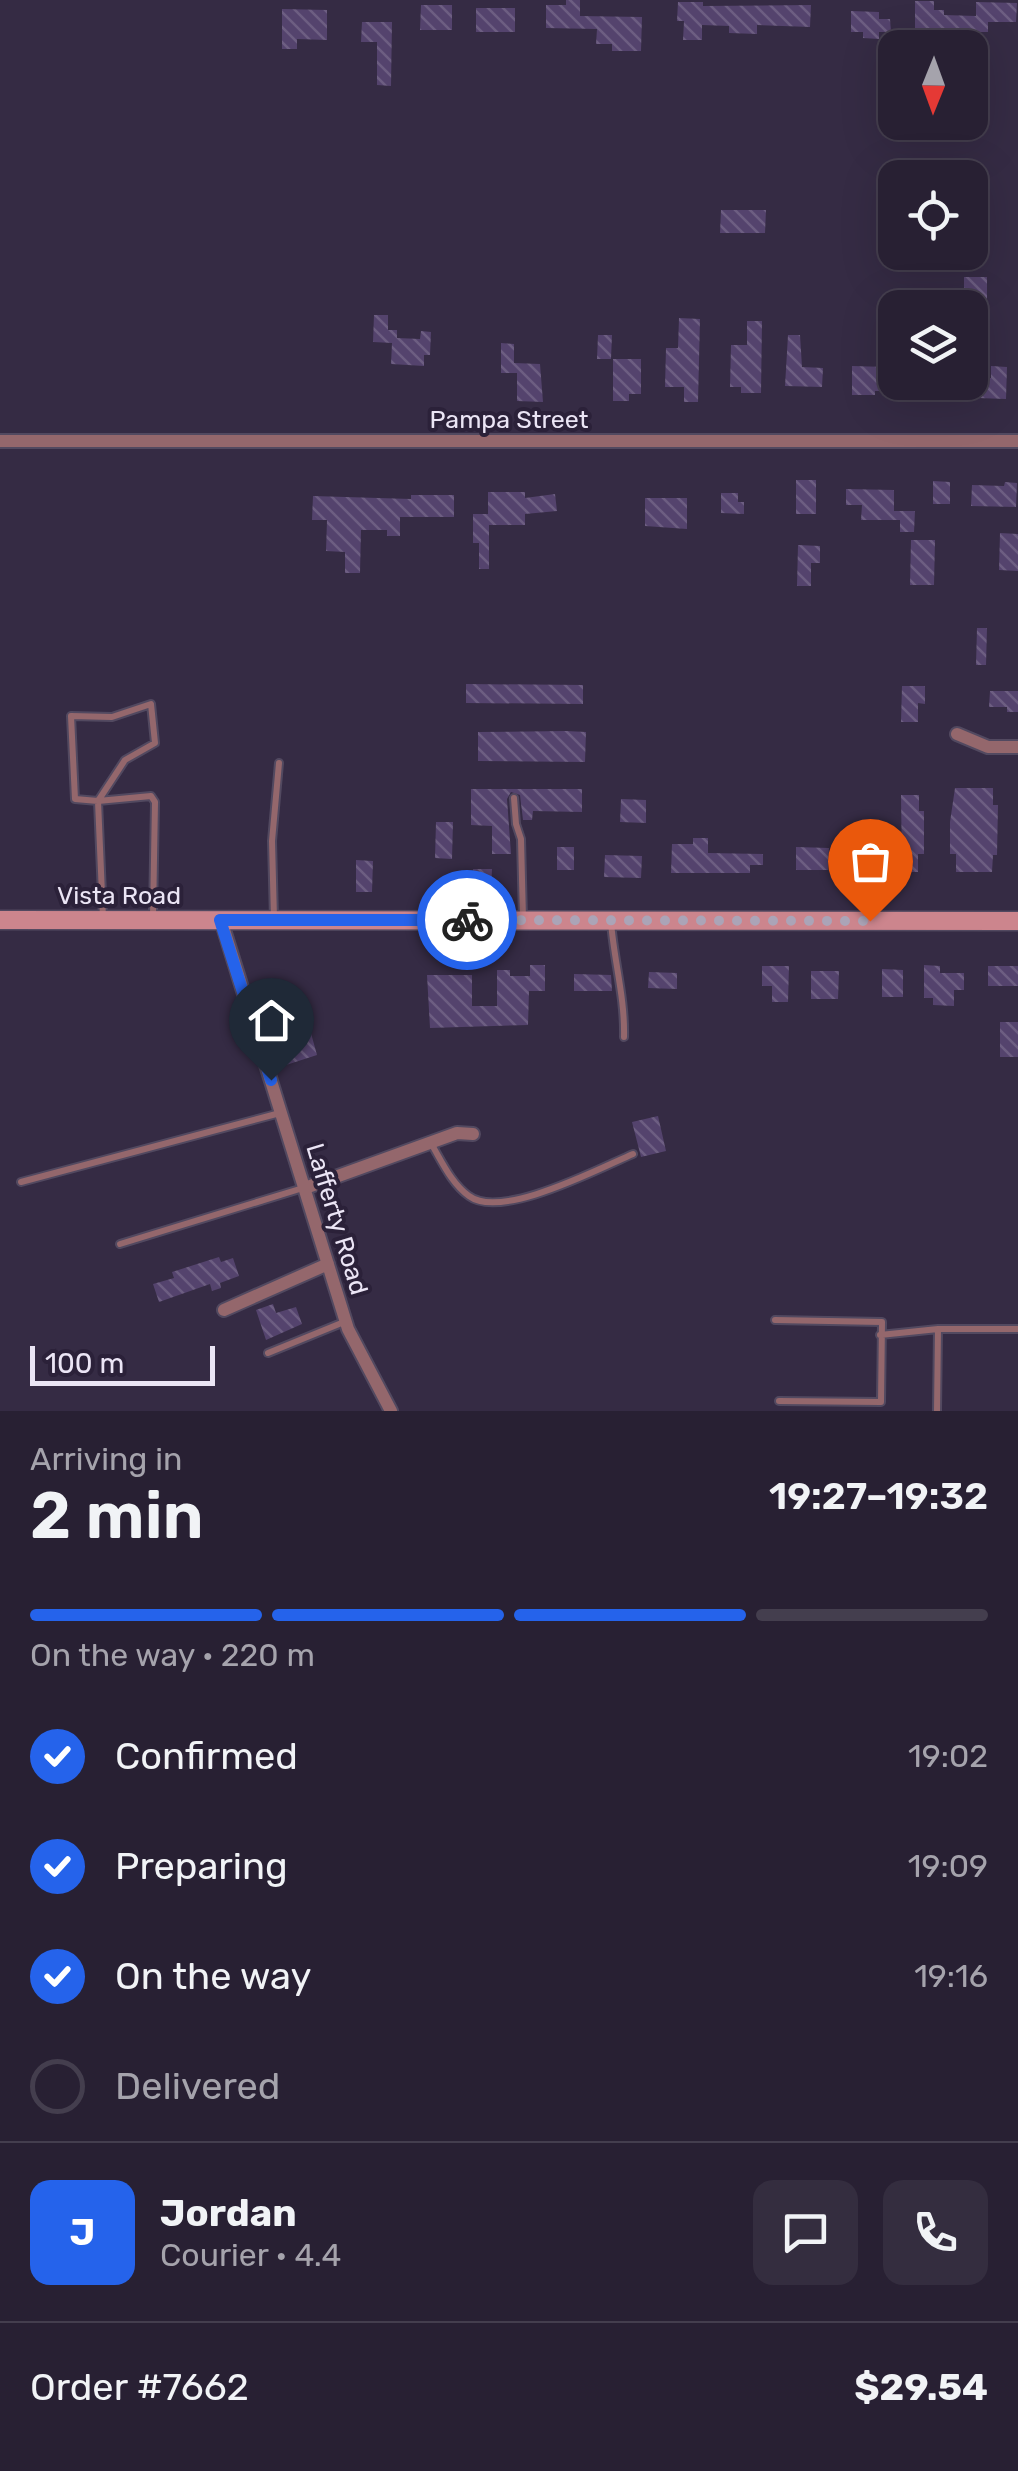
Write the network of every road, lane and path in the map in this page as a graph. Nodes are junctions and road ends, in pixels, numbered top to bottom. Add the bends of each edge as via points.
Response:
1 (0, 441) edge
2 (1018, 441) edge
3 (956, 734) dead end
4 (1018, 748) edge
5 (279, 763) dead end
6 (514, 798) dead end
7 (98, 801) junction
8 (0, 920) edge
9 (103, 920) junction
10 (153, 920) junction
11 (220, 920) junction
12 (274, 920) junction
13 (523, 920) junction
14 (610, 920) junction
15 (1018, 921) edge
16 (624, 1037) dead end
17 (281, 1112) junction
18 (473, 1134) dead end
19 (431, 1142) junction
20 (633, 1154) dead end
21 (21, 1182) dead end
22 (304, 1188) junction
23 (120, 1244) dead end
24 (328, 1264) junction
25 (224, 1310) dead end
26 (776, 1320) dead end
27 (346, 1322) junction
28 (1018, 1328) edge
29 (938, 1329) junction
30 (880, 1335) junction
31 (268, 1353) dead end
32 (779, 1401) dead end
33 (391, 1411) edge
34 (936, 1411) edge

1 - 2 street, Pampa Street
3 - 4 street via 988,748
5 - 12 lane
6 - 13 lane
7 - 7 lane via 75,799 71,716 112,716 151,704 154,743 125,760
7 - 9 lane
7 - 10 lane via 154,798
8 - 9 street, Vista Road
9 - 10 street, Vista Road
10 - 11 street, Vista Road
11 - 12 street, Vista Road
11 - 17 street, Lafferty Road
12 - 13 street, Vista Road
13 - 14 street, Vista Road
14 - 15 street, Vista Road
14 - 16 lane
17 - 21 lane
17 - 22 street, Lafferty Road
18 - 19 street
19 - 20 lane via 460,1189 494,1204
19 - 22 street
22 - 23 lane
22 - 24 street, Lafferty Road
24 - 25 street
24 - 27 street, Lafferty Road
26 - 30 lane via 882,1322
27 - 31 lane
27 - 33 street, Lafferty Road
28 - 29 lane
29 - 30 lane
29 - 34 lane
30 - 32 lane via 881,1402

